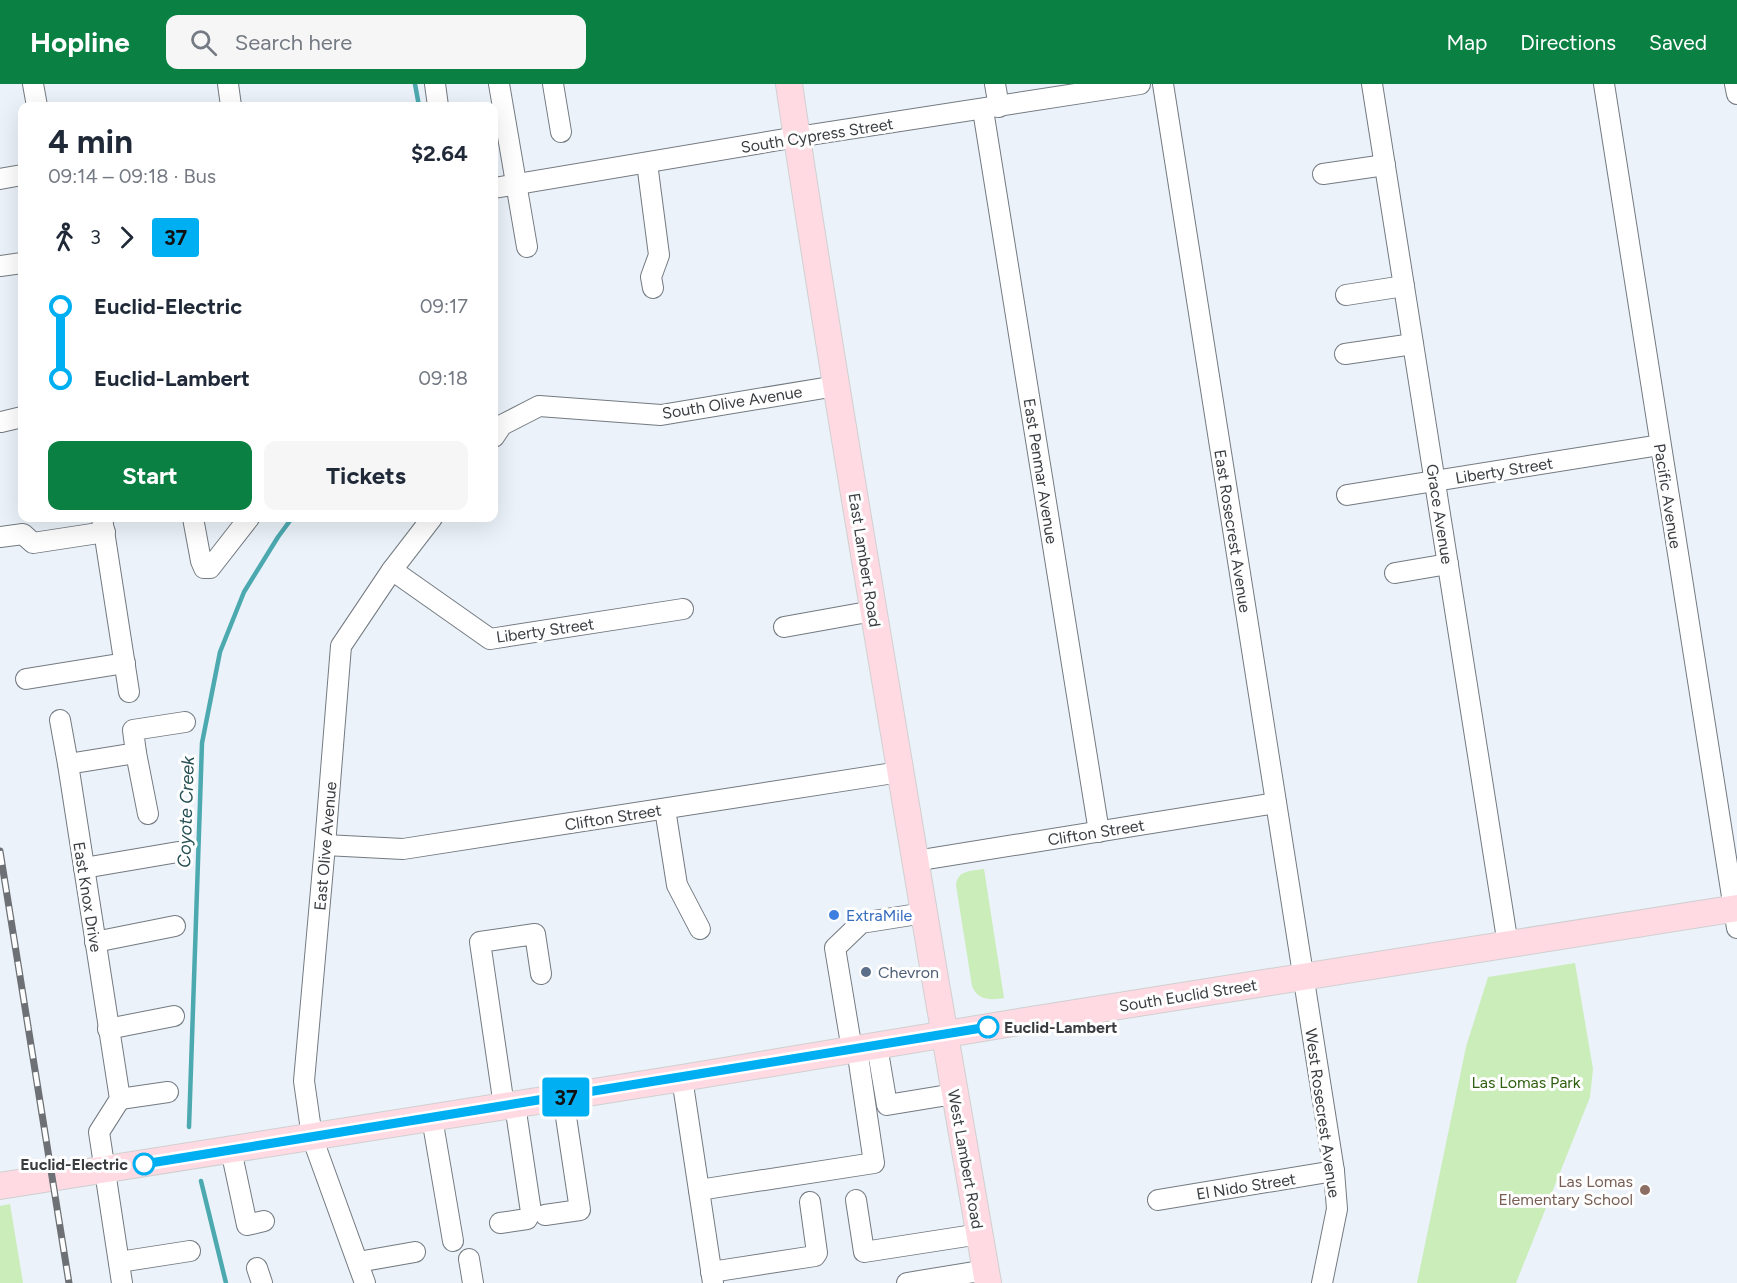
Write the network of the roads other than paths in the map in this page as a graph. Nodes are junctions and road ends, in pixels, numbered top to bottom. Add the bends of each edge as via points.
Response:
1 (33, 84) edge
2 (228, 84) edge
3 (435, 84) edge
4 (499, 84) edge
5 (553, 84) edge
6 (789, 84) edge
7 (995, 84) edge
8 (1140, 84) edge
9 (1163, 84) edge
10 (1372, 84) edge
11 (1604, 84) edge
12 (1735, 84) edge
13 (1110, 86) edge
14 (1737, 94) edge
15 (36, 102) edge
16 (230, 102) edge
17 (437, 102) edge
18 (991, 108) junction
19 (561, 132) dead end
20 (797, 137) junction
21 (647, 163) junction
22 (1385, 165) junction
23 (1323, 174) dead end
24 (18, 176) edge
25 (0, 179) edge
26 (517, 184) junction
27 (498, 187) edge
28 (527, 247) dead end
29 (18, 264) edge
30 (0, 266) edge
31 (1404, 286) junction
32 (653, 288) dead end
33 (1346, 295) dead end
34 (1413, 344) junction
35 (1345, 354) dead end
36 (837, 386) junction
37 (18, 418) edge
38 (1, 422) edge
39 (498, 431) edge
40 (1660, 445) junction
41 (1435, 481) junction
42 (1347, 495) dead end
43 (194, 522) edge
44 (246, 522) edge
45 (429, 522) edge
46 (104, 525) edge
47 (0, 537) edge
48 (1448, 564) junction
49 (392, 570) junction
50 (1395, 573) dead end
51 (683, 609) dead end
52 (873, 611) junction
53 (784, 627) dead end
54 (125, 663) junction
55 (26, 679) dead end
56 (129, 692) dead end
57 (60, 720) dead end
58 (185, 722) dead end
59 (136, 753) junction
60 (68, 764) junction
61 (900, 772) junction
62 (1276, 803) junction
63 (665, 809) junction
64 (148, 814) dead end
65 (1099, 832) junction
66 (325, 845) junction
67 (178, 852) dead end
68 (915, 861) junction
69 (84, 868) junction
70 (924, 912) junction
71 (1736, 915) edge
72 (175, 926) dead end
73 (700, 929) dead end
74 (95, 942) junction
75 (1508, 945) junction
76 (541, 974) dead end
77 (1303, 977) junction
78 (174, 1016) dead end
79 (108, 1029) junction
80 (945, 1035) junction
81 (862, 1048) junction
82 (682, 1078) junction
83 (168, 1092) dead end
84 (954, 1094) junction
85 (563, 1097) junction
86 (120, 1099) junction
87 (509, 1106) junction
88 (432, 1118) junction
89 (312, 1137) junction
90 (207, 1154) junction
91 (104, 1170) junction
92 (1334, 1171) junction
93 (0, 1186) edge
94 (699, 1190) junction
95 (856, 1200) dead end
96 (1158, 1200) dead end
97 (810, 1202) dead end
98 (544, 1215) dead end
99 (264, 1221) dead end
100 (500, 1223) dead end
101 (980, 1234) junction
102 (453, 1241) dead end
103 (190, 1251) dead end
104 (415, 1252) dead end
105 (469, 1259) dead end
106 (119, 1262) junction
107 (358, 1262) junction
108 (712, 1277) edge
109 (987, 1280) edge
110 (122, 1283) edge
111 (365, 1283) edge
112 (473, 1283) edge
113 (907, 1283) edge
114 (1322, 1283) edge

1 - 15 street
2 - 16 street
3 - 17 street
4 - 26 street
5 - 19 street
6 - 20 main road, East Lambert Road
7 - 18 street, East Penmar Avenue
8 - 13 street, South Cypress Street
9 - 62 street, East Rosecrest Avenue
10 - 22 street, Grace Avenue
11 - 40 street, Pacific Avenue
12 - 14 street
13 - 18 street, South Cypress Street
18 - 20 street, South Cypress Street
18 - 65 street, East Penmar Avenue
20 - 21 street, South Cypress Street
20 - 36 main road, East Lambert Road
21 - 26 street, South Cypress Street
21 - 32 street via 659,255 651,277
22 - 23 street
22 - 31 street, Grace Avenue
24 - 25 street
26 - 27 street, South Cypress Street
26 - 28 street
29 - 30 street
31 - 33 street
31 - 34 street, Grace Avenue
34 - 35 street
34 - 41 street, Grace Avenue
36 - 39 street, South Olive Avenue via 661,415 539,406 502,425
36 - 52 main road, East Lambert Road
37 - 38 street
40 - 41 street, Liberty Street
40 - 71 street, Pacific Avenue
41 - 42 street, Liberty Street
41 - 48 street, Grace Avenue
43 - 44 street via 204,568 210,568
45 - 49 street
46 - 47 street via 33,543 23,534
46 - 54 street
48 - 50 street
48 - 75 street, Grace Avenue
49 - 51 street, Liberty Street via 490,639
49 - 66 street, East Olive Avenue via 341,646
52 - 53 street
52 - 61 main road, East Lambert Road
54 - 55 street
54 - 56 street
57 - 60 street, East Knox Drive
58 - 59 street via 133,730
59 - 60 street
59 - 64 street
60 - 69 street, East Knox Drive
61 - 63 street, Clifton Street
61 - 68 main road, East Lambert Road
62 - 65 street, Clifton Street
62 - 77 street, East Rosecrest Avenue
63 - 66 street, Clifton Street via 403,849
63 - 73 street via 677,885
65 - 68 street, Clifton Street
66 - 89 street, East Olive Avenue via 304,1081
67 - 69 street
68 - 70 main road, East Lambert Road
69 - 74 street, East Knox Drive
70 - 80 main road, East Lambert Road
70 - 81 street via 861,923 835,948
71 - 75 main road, South Euclid Street
72 - 74 street
74 - 79 street, East Knox Drive
75 - 77 main road, South Euclid Street
76 - 87 street via 535,934 480,942
77 - 80 main road, South Euclid Street
77 - 92 street, West Rosecrest Avenue
78 - 79 street
79 - 86 street, East Knox Drive
80 - 81 main road, South Euclid Street
80 - 84 main road, West Lambert Road
81 - 82 main road, South Euclid Street
81 - 84 street via 887,1105
81 - 94 street via 874,1162
82 - 85 main road, South Euclid Street
82 - 94 street
83 - 86 street
84 - 101 main road, West Lambert Road
85 - 87 main road, South Euclid Street
85 - 98 street via 580,1210
86 - 91 street via 99,1132
87 - 88 main road, South Euclid Street
87 - 100 street via 531,1212 527,1219
88 - 89 main road, South Euclid Street
88 - 102 street
89 - 90 main road, South Euclid Street
89 - 107 street, East Olive Avenue
90 - 91 main road, South Euclid Street
90 - 99 street via 247,1225
91 - 93 main road, South Euclid Street
91 - 106 street
92 - 96 street, El Nido Street
92 - 114 street, West Rosecrest Avenue via 1337,1209
94 - 108 street
95 - 101 street via 864,1251
97 - 108 street via 815,1256
101 - 109 main road, West Lambert Road
103 - 106 street
104 - 107 street
105 - 112 street
106 - 110 street
107 - 111 street, East Olive Avenue
109 - 113 street

